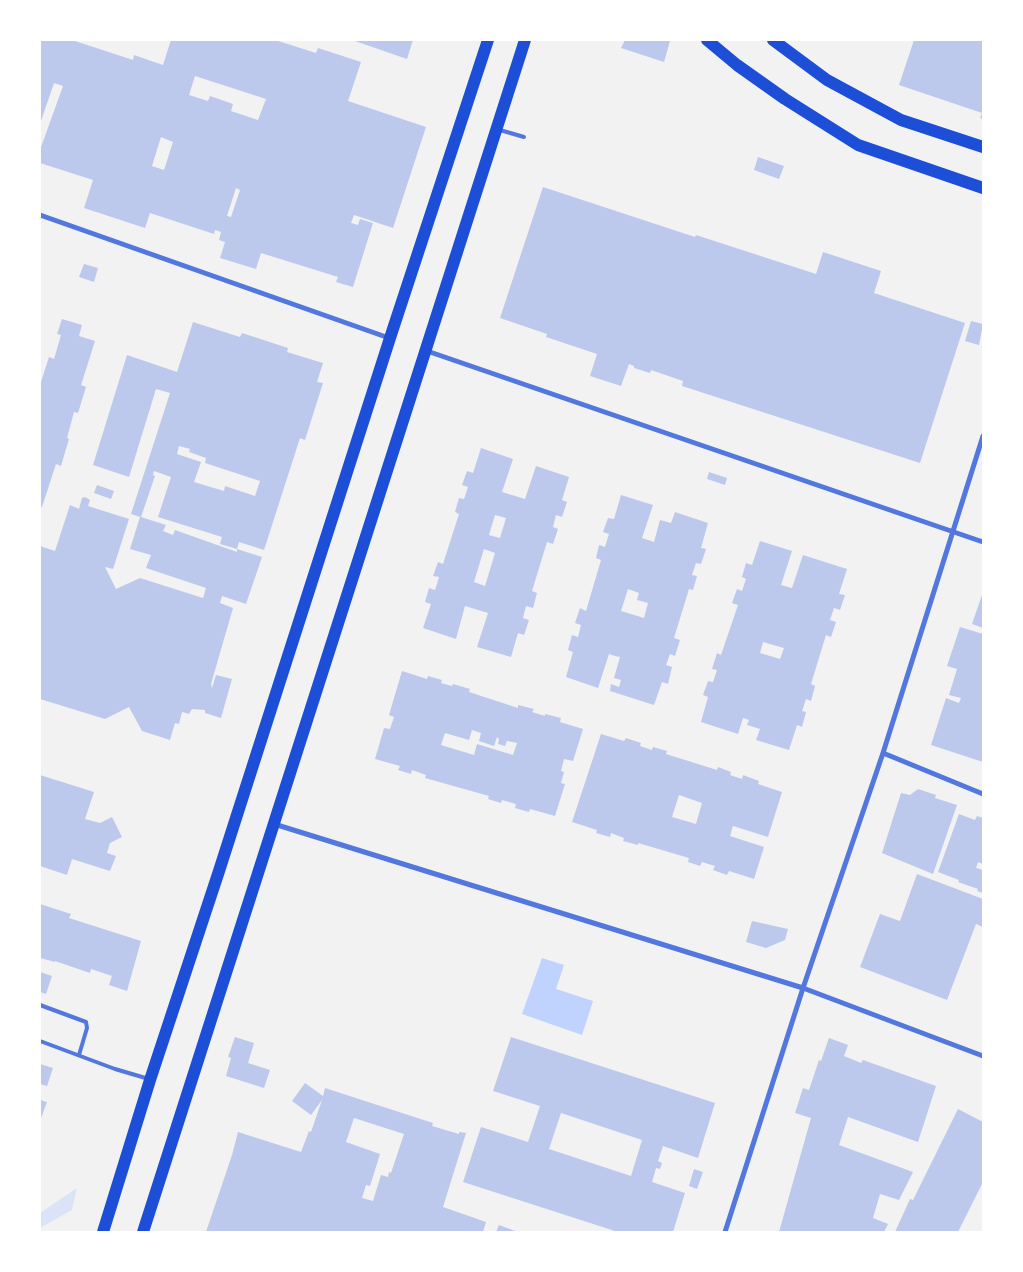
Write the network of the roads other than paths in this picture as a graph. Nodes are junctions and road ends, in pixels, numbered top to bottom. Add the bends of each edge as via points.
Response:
1 (488, 40) edge
2 (525, 40) edge
3 (707, 40) edge
4 (773, 40) edge
5 (496, 128) junction
6 (524, 137) dead end
7 (983, 147) edge
8 (983, 188) edge
9 (40, 215) edge
10 (390, 338) junction
11 (427, 351) junction
12 (983, 436) edge
13 (952, 531) junction
14 (983, 542) edge
15 (883, 753) junction
16 (983, 794) edge
17 (274, 824) junction
18 (803, 988) junction
19 (40, 1005) edge
20 (40, 1041) edge
21 (79, 1055) junction
22 (983, 1056) edge
23 (150, 1080) junction
24 (103, 1232) edge
25 (142, 1232) edge
26 (725, 1232) edge

1 - 10 main road
2 - 5 main road
3 - 8 main road via 785,99 858,145
4 - 7 main road via 827,80 901,120
5 - 6 lane
5 - 11 main road
9 - 10 street
10 - 23 main road
11 - 13 street
11 - 17 main road
12 - 13 street
13 - 14 street
13 - 15 street
15 - 16 street
15 - 18 street
17 - 18 street
17 - 25 main road
18 - 22 street
18 - 26 street
19 - 21 lane via 86,1022
20 - 21 lane
21 - 23 lane
23 - 24 main road

